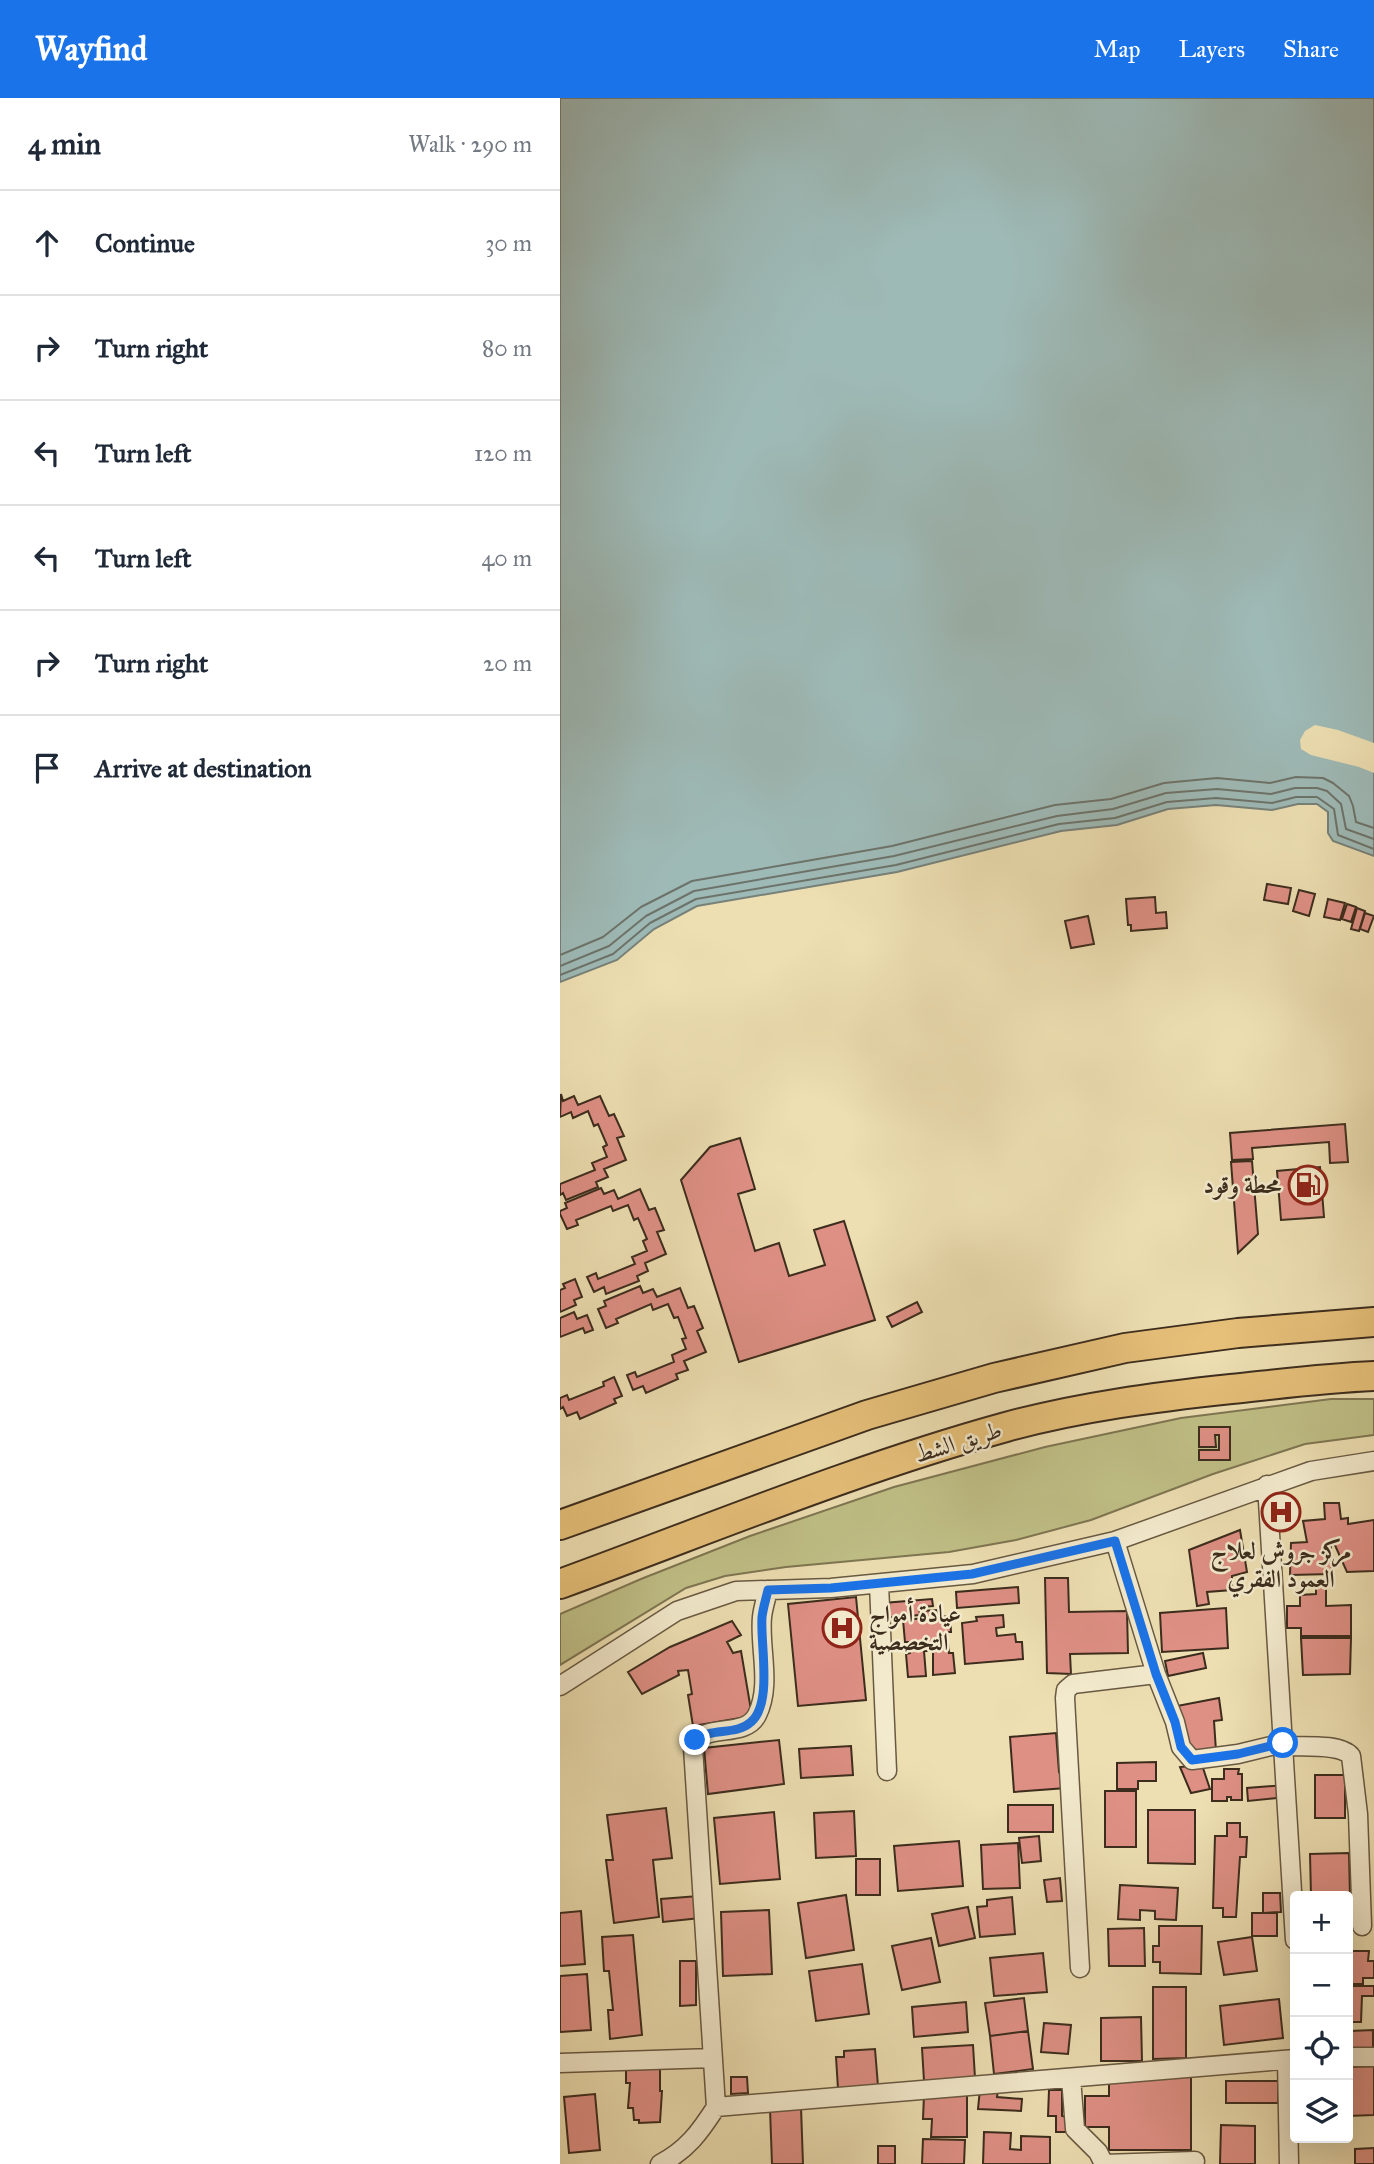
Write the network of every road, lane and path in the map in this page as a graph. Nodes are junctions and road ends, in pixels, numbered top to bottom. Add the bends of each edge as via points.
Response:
1 (1374, 1322) edge
2 (1374, 1376) edge
3 (1374, 1461) edge
4 (1268, 1485) junction
5 (560, 1525) edge
6 (1115, 1541) junction
7 (560, 1584) edge
8 (879, 1584) junction
9 (768, 1590) junction
10 (1156, 1674) junction
11 (560, 1686) edge
12 (1284, 1745) junction
13 (887, 1771) dead end
14 (1292, 1891) edge
15 (1362, 1927) dead end
16 (1080, 1968) dead end
17 (1353, 2057) edge
18 (1374, 2057) edge
19 (713, 2058) junction
20 (1290, 2059) edge
21 (560, 2063) edge
22 (1071, 2078) junction
23 (716, 2107) junction
24 (1291, 2143) edge
25 (1195, 2161) dead end
26 (660, 2164) edge
27 (1104, 2164) edge
28 (1289, 2164) edge

1 - 5 highway, طريق الشط via 1238,1332 1125,1348 995,1378 867,1415
2 - 7 highway, طريق الشط via 1188,1394 1008,1426 886,1464
3 - 4 street via 1311,1471
4 - 6 street
4 - 12 street
6 - 8 street via 972,1574
6 - 10 street
8 - 9 street
8 - 13 street
9 - 11 street via 736,1591 677,1611
9 - 19 street via 762,1616 764,1693 757,1716 740,1728 701,1735 693,1747
10 - 12 street via 1181,1747 1192,1760
10 - 16 street via 1073,1684 1066,1690
12 - 14 street
12 - 15 street via 1336,1748 1351,1756
17 - 18 street
19 - 21 street
19 - 23 street
20 - 22 street
22 - 23 street
22 - 27 street via 1075,2129
23 - 26 street via 696,2137 678,2155
24 - 28 street
25 - 27 street

